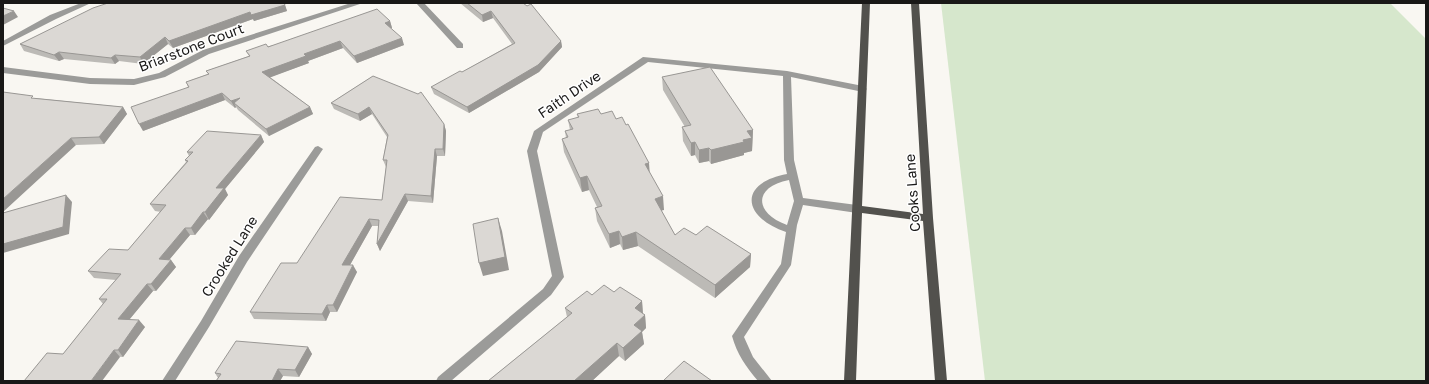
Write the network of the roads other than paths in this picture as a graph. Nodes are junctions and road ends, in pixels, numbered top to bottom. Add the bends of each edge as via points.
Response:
1 (87, 3) edge
2 (359, 3) edge
3 (420, 3) edge
4 (866, 3) edge
5 (915, 3) edge
6 (3, 44) edge
7 (460, 46) dead end
8 (3, 70) edge
9 (786, 74) junction
10 (863, 89) junction
11 (318, 149) dead end
12 (793, 176) junction
13 (799, 201) junction
14 (857, 209) junction
15 (928, 218) junction
16 (791, 230) junction
17 (168, 381) edge
18 (442, 381) edge
19 (766, 381) edge
20 (850, 381) edge
21 (941, 381) edge

1 - 6 street via 53,17
2 - 8 street, Briarstone Court via 206,52 162,75 134,82 90,81
3 - 7 street
4 - 10 main road
5 - 15 main road, Cooks Lane
9 - 10 street, Faith Drive
9 - 12 street
9 - 18 street, Faith Drive via 646,59 539,132 532,151 558,277 547,292
10 - 14 main road
11 - 17 street, Crooked Lane via 243,259
12 - 13 street
12 - 16 street via 782,176 765,184 756,197 759,211 771,224
13 - 14 street
13 - 16 street
14 - 15 main road
14 - 20 main road
15 - 21 main road, Cooks Lane
16 - 19 street via 786,265 738,336 742,351

